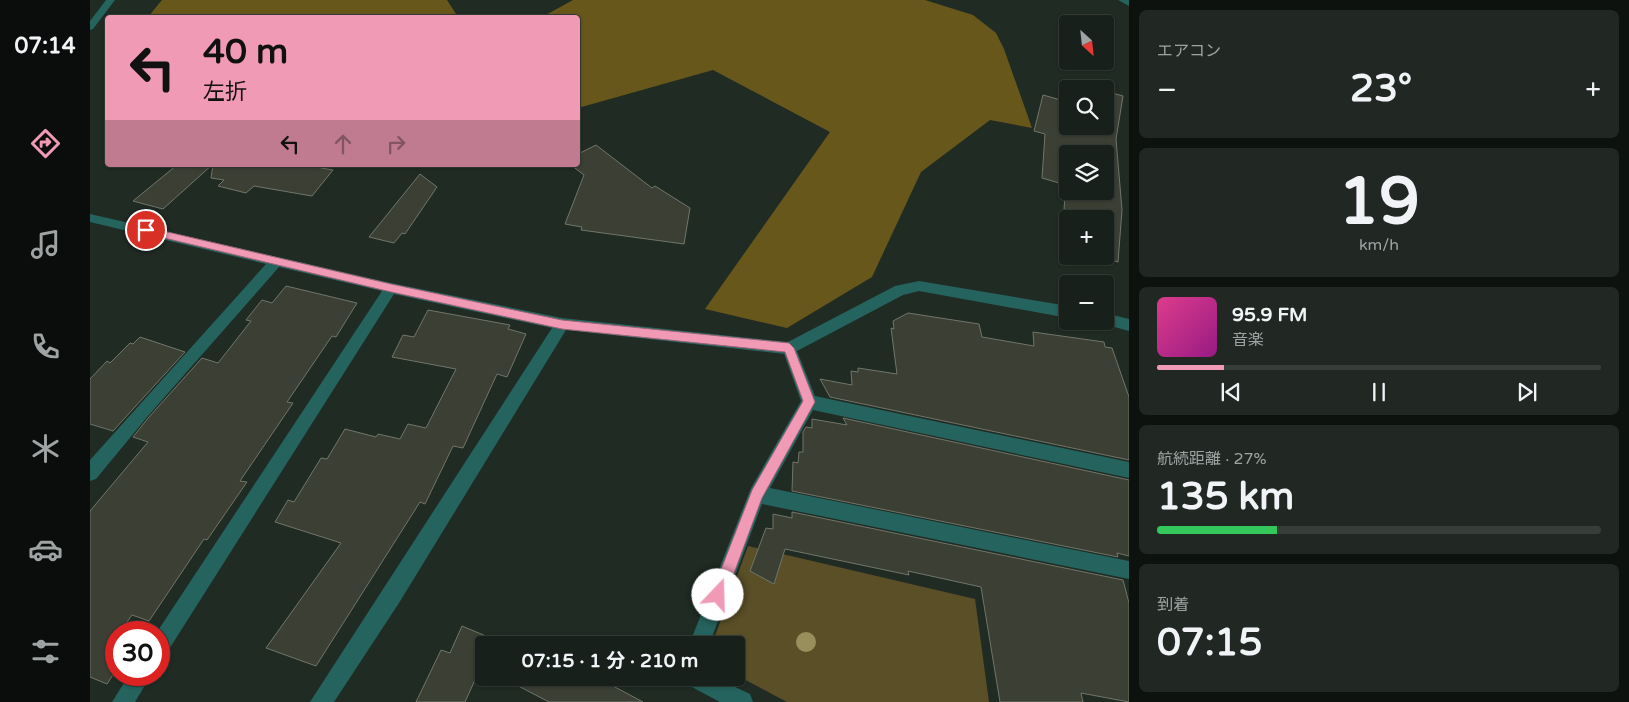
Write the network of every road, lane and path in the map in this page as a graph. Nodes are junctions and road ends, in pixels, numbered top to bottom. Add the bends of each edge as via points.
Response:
1 (111, 0) edge
2 (1122, 0) edge
3 (1129, 3) edge
4 (90, 27) edge
5 (90, 218) edge
6 (278, 260) junction
7 (391, 288) junction
8 (1059, 310) edge
9 (1114, 321) edge
10 (562, 324) junction
11 (1129, 325) edge
12 (789, 348) junction
13 (809, 402) junction
14 (1129, 470) edge
15 (90, 473) edge
16 (757, 494) junction
17 (1129, 570) edge
18 (170, 630) edge
19 (702, 636) edge
20 (134, 686) edge
21 (711, 686) edge
22 (123, 702) edge
23 (321, 702) edge
24 (742, 702) edge

1 - 4 street
2 - 3 street
5 - 6 street
6 - 7 street
6 - 15 street
7 - 10 street
7 - 18 street
8 - 12 street via 919,286 900,290
9 - 11 street
10 - 12 street
10 - 23 street via 392,596
12 - 13 street
13 - 14 street
13 - 16 street
16 - 17 street
16 - 19 street
20 - 22 street
21 - 24 street

